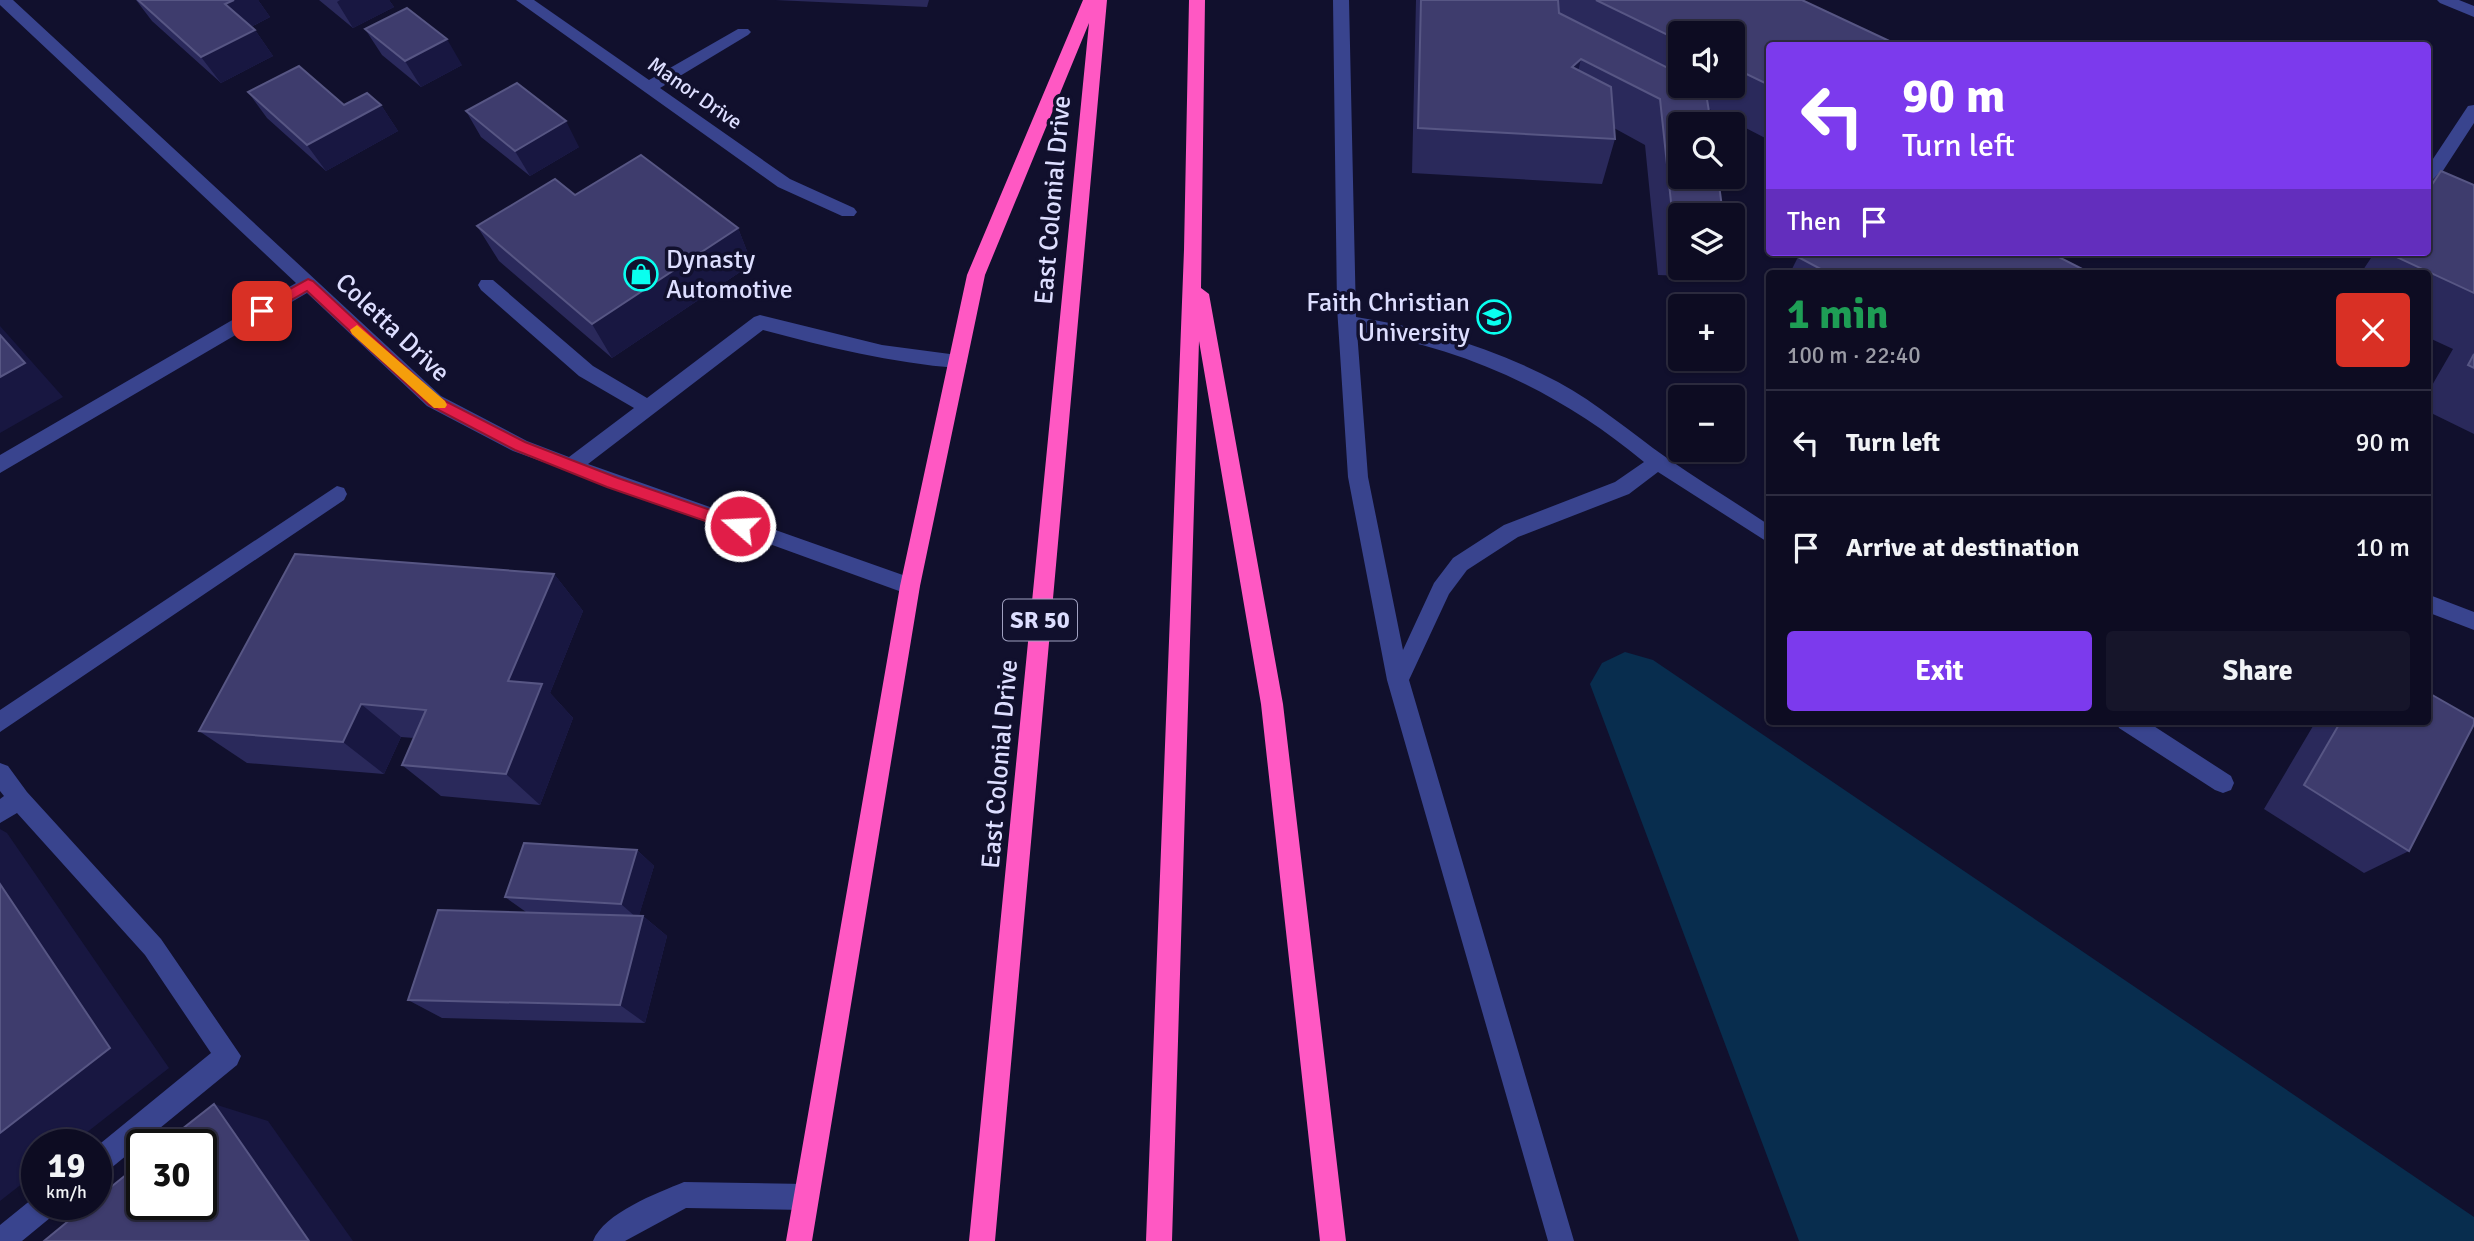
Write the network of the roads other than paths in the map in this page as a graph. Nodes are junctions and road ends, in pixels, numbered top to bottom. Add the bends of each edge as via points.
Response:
1 (4, 0) edge
2 (524, 0) edge
3 (1091, 0) edge
4 (1099, 0) edge
5 (1197, 0) edge
6 (1342, 0) edge
7 (2445, 0) edge
8 (2474, 12) edge
9 (743, 32) dead end
10 (648, 88) junction
11 (2474, 110) edge
12 (2431, 176) edge
13 (848, 212) dead end
14 (1193, 250) junction
15 (308, 284) junction
16 (487, 285) dead end
17 (1348, 323) junction
18 (958, 361) junction
19 (648, 407) junction
20 (1658, 462) junction
21 (0, 465) edge
22 (571, 466) junction
23 (337, 494) dead end
24 (1766, 533) edge
25 (910, 586) junction
26 (2431, 605) edge
27 (2474, 621) edge
28 (1398, 680) junction
29 (0, 722) edge
30 (2133, 725) edge
31 (0, 773) edge
32 (2223, 783) dead end
33 (9, 805) edge
34 (112, 1151) edge
35 (806, 1197) junction
36 (27, 1220) edge
37 (1, 1241) edge
38 (606, 1241) edge
39 (799, 1241) edge
40 (982, 1241) edge
41 (1159, 1241) edge
42 (1334, 1241) edge
43 (1561, 1241) edge

1 - 15 street, Coletta Drive
2 - 10 street, Manor Drive
3 - 18 highway via 976,275
4 - 40 highway, East Colonial Drive / SR 50
5 - 14 highway
6 - 17 street
7 - 8 street
9 - 10 street
10 - 13 street, Manor Drive via 784,183
11 - 12 street
14 - 41 highway
14 - 42 highway via 1272,704
15 - 21 street
15 - 22 street, Coletta Drive via 434,401 520,446
16 - 19 street via 586,371
17 - 20 street via 1425,335 1527,374 1604,418
17 - 28 street via 1358,477
18 - 19 street via 866,351 760,322
18 - 25 highway
19 - 22 street
20 - 24 street
20 - 28 street via 1622,488 1511,531 1460,564 1440,589
22 - 25 street, Coletta Drive
23 - 29 street
25 - 35 highway
26 - 27 street
28 - 43 street
30 - 32 street
31 - 33 street
33 - 34 street via 153,947 228,1056
35 - 38 street via 684,1195 622,1226
35 - 39 highway
36 - 37 street

